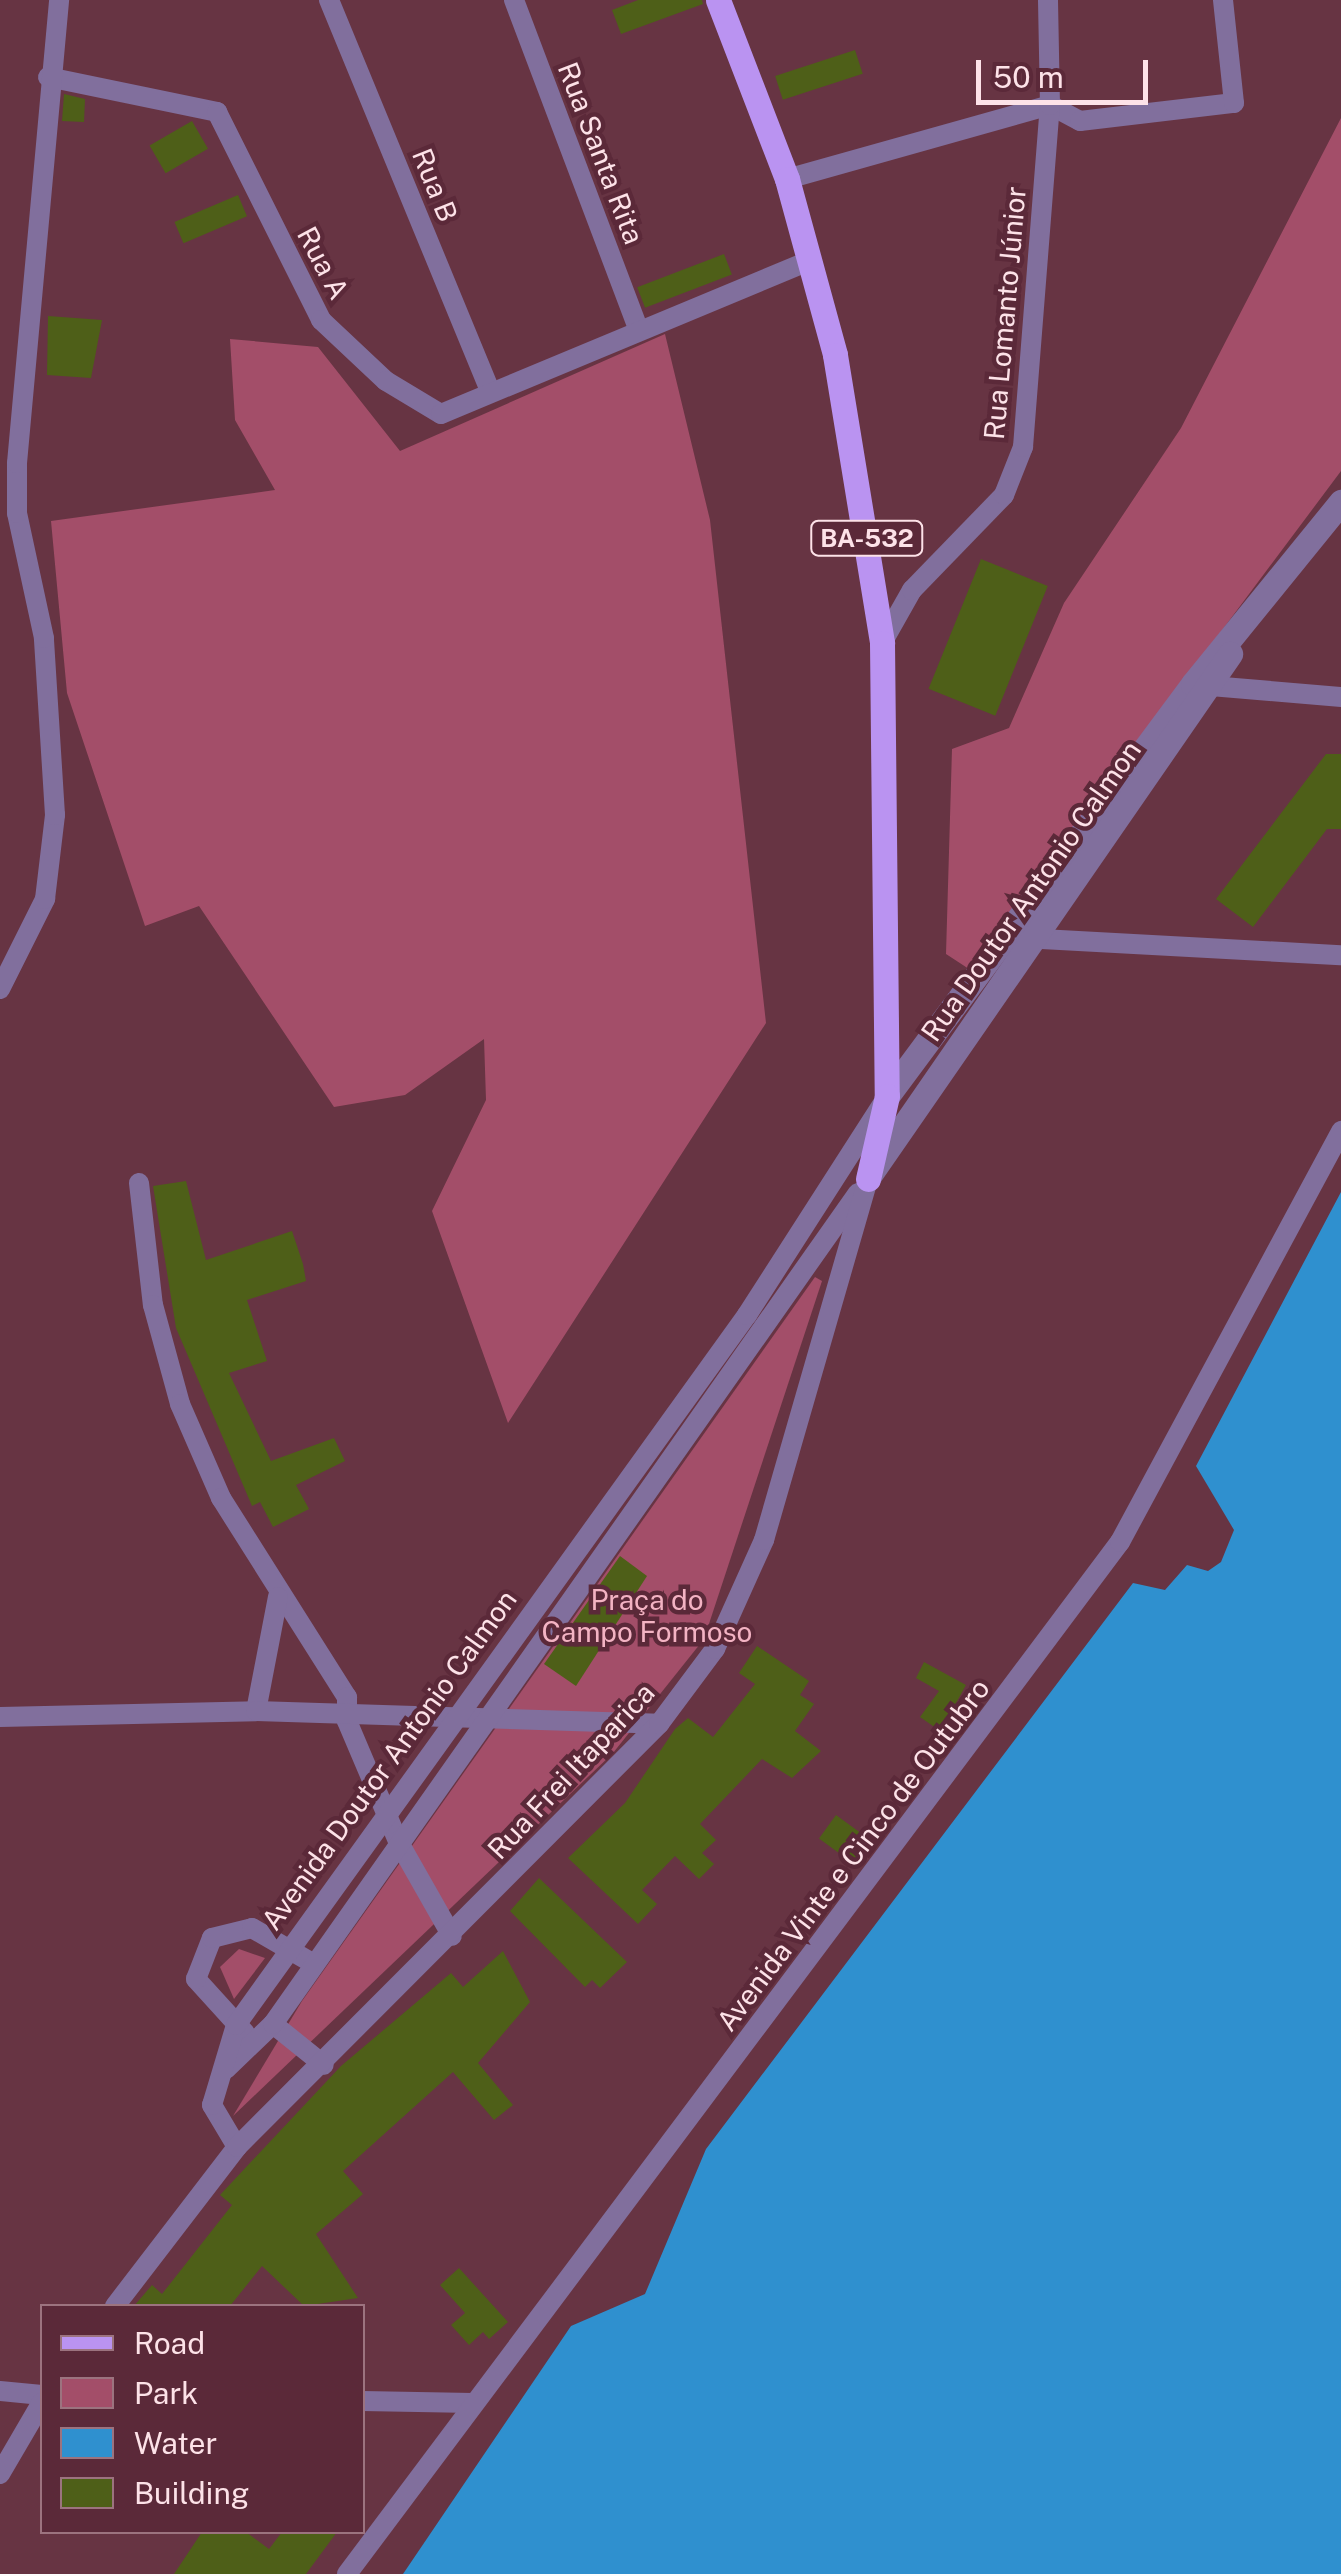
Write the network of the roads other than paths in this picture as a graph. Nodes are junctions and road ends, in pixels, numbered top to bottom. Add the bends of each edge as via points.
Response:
1 (59, 0) edge
2 (329, 0) edge
3 (514, 0) edge
4 (718, 0) edge
5 (1048, 0) edge
6 (1223, 0) edge
7 (48, 77) junction
8 (1050, 105) junction
9 (787, 179) junction
10 (806, 262) junction
11 (637, 325) junction
12 (490, 391) junction
13 (1341, 502) edge
14 (882, 643) junction
15 (1205, 685) junction
16 (1341, 696) edge
17 (1018, 938) junction
18 (1341, 954) edge
19 (0, 990) edge
20 (887, 1096) junction
21 (1341, 1131) edge
22 (868, 1179) junction
23 (138, 1183) dead end
24 (754, 1322) junction
25 (650, 1470) junction
26 (278, 1597) junction
27 (256, 1712) junction
28 (0, 1716) edge
29 (458, 1718) junction
30 (482, 1719) junction
31 (347, 1721) junction
32 (659, 1724) junction
33 (386, 1808) junction
34 (398, 1841) junction
35 (452, 1936) junction
36 (286, 1946) junction
37 (314, 1964) junction
38 (273, 2024) junction
39 (236, 2026) junction
40 (256, 2042) junction
41 (324, 2065) junction
42 (225, 2070) junction
43 (237, 2147) junction
44 (117, 2304) edge
45 (0, 2392) edge
46 (40, 2398) edge
47 (40, 2401) edge
48 (365, 2401) edge
49 (473, 2403) junction
50 (0, 2474) edge
51 (347, 2574) edge

1 - 7 street
2 - 12 street, Rua B
3 - 11 street, Rua Santa Rita
4 - 9 main road, BA-532
5 - 8 street, Rua Lomanto Júnior
6 - 8 street via 1234,103 1080,121
7 - 12 street, Rua A via 218,112 309,303 333,332 441,414
7 - 19 street via 17,497 44,638 55,815 42,909
8 - 9 street
8 - 14 street, Rua Lomanto Júnior via 1023,448 1004,495 912,590
9 - 10 main road, BA-532
10 - 11 street, Rua A
10 - 14 main road, BA-532 via 853,444
11 - 12 street, Rua A
13 - 15 street, Rua Doutor Antonio Calmon
14 - 20 main road, BA-532
15 - 16 street
15 - 17 street, Rua Doutor Antonio Calmon
17 - 18 street
17 - 20 street, Rua Doutor Antonio Calmon
17 - 22 street, Rua Doutor Antonio Calmon
20 - 22 main road, BA-532
20 - 24 street, Avenida Doutor Antonio Calmon / BA-532
21 - 49 street, Avenida Vinte e Cinco de Outubro via 1120,1542
22 - 24 street, Avenida Doutor Antonio Calmon / BA-532
22 - 32 street, Rua Frei Itaparica / BA-532 via 749,1582
23 - 26 street via 153,1306 180,1404
24 - 25 street, Avenida Doutor Antonio Calmon / BA-532
25 - 29 street, Avenida Doutor Antonio Calmon / BA-532
25 - 30 street, Avenida Doutor Antonio Calmon / BA-532
26 - 27 street
26 - 31 street via 347,1696
27 - 28 street
27 - 31 street
29 - 30 street
29 - 31 street
29 - 33 street, Avenida Doutor Antonio Calmon / BA-532
30 - 32 street
30 - 34 street, Avenida Doutor Antonio Calmon / BA-532
31 - 33 street
32 - 35 street, Rua Frei Itaparica / BA-532
33 - 34 street
33 - 36 street, Avenida Doutor Antonio Calmon / BA-532
34 - 35 street
34 - 37 street, Avenida Doutor Antonio Calmon / BA-532
35 - 41 street, Rua Frei Itaparica / BA-532
36 - 37 street
36 - 39 street, Avenida Doutor Antonio Calmon / BA-532
36 - 39 street via 241,1928 201,1952 199,1986
37 - 38 street, Avenida Doutor Antonio Calmon / BA-532
38 - 40 street, Avenida Doutor Antonio Calmon / BA-532
38 - 41 street
39 - 40 street
39 - 42 street, Avenida Doutor Antonio Calmon / BA-532
40 - 42 street, Avenida Doutor Antonio Calmon / BA-532
41 - 43 street, Rua Frei Itaparica / BA-532
42 - 43 street, Avenida Doutor Antonio Calmon / BA-532 via 212,2106
43 - 44 street, Rua Frei Itaparica
45 - 46 street
47 - 50 street
48 - 49 street
49 - 51 street, Avenida Vinte e Cinco de Outubro

